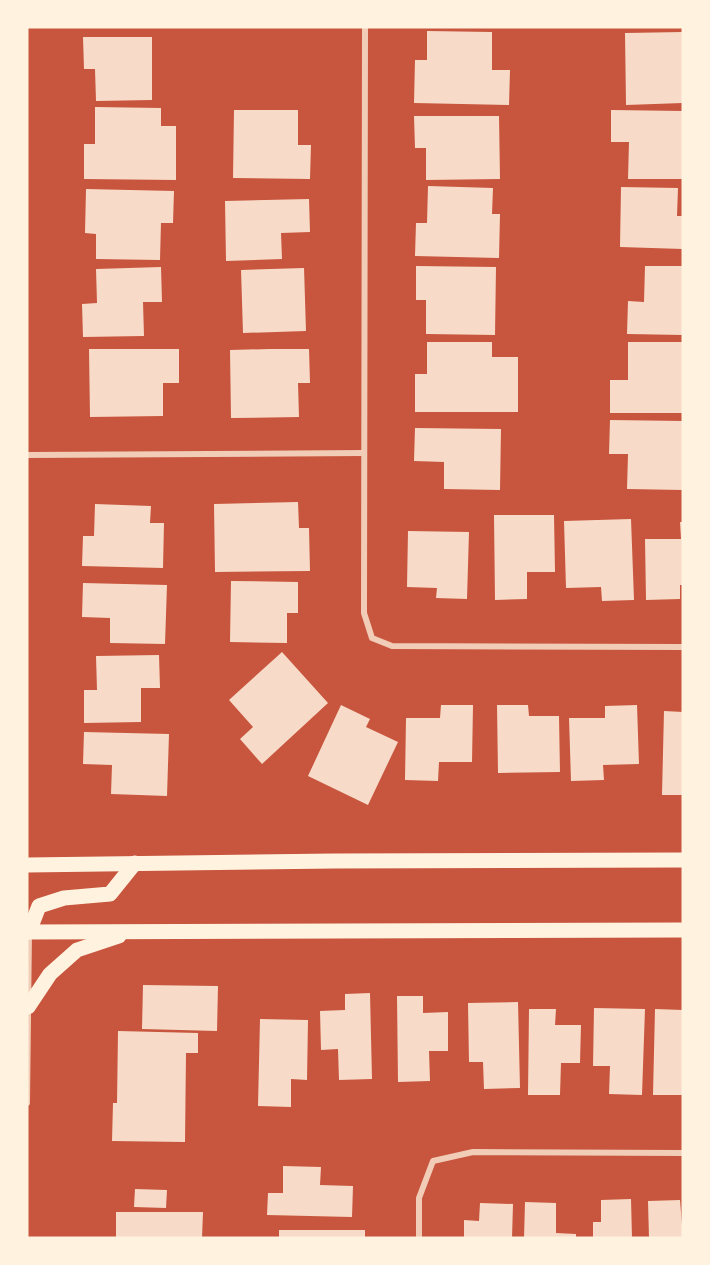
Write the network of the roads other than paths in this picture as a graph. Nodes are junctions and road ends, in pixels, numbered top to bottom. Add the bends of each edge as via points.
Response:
1 (365, 27) edge
2 (364, 453) junction
3 (27, 454) edge
4 (683, 647) edge
5 (683, 860) edge
6 (135, 863) junction
7 (27, 866) edge
8 (683, 930) edge
9 (28, 932) edge
10 (132, 932) junction
11 (28, 1007) junction
12 (27, 1103) edge
13 (683, 1153) edge
14 (419, 1238) edge

1 - 2 street
2 - 3 street
2 - 4 street via 364,613 372,638 392,646
5 - 6 main road
6 - 7 main road
6 - 9 main road via 110,894 63,898 39,906
8 - 10 main road
9 - 10 main road
9 - 11 street
10 - 11 main road via 76,950 51,974
11 - 12 street
13 - 14 street via 473,1152 433,1161 419,1198

